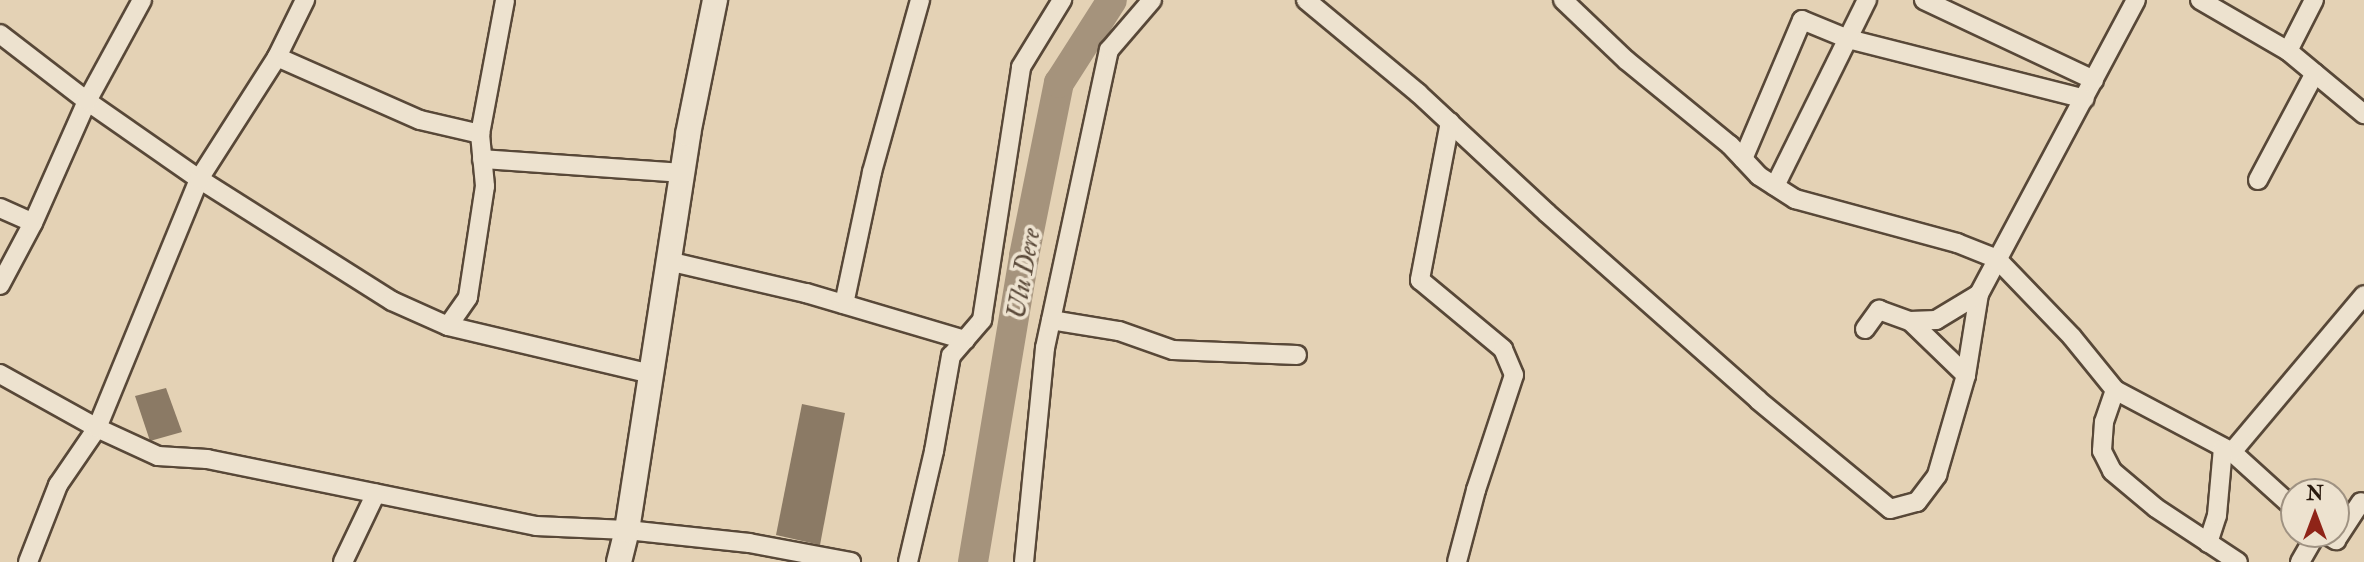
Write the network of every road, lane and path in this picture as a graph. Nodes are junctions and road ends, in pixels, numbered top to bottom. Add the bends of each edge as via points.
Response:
1 (142, 0) edge
2 (305, 0) edge
3 (505, 0) edge
4 (715, 0) edge
5 (920, 0) edge
6 (1062, 0) edge
7 (1152, 0) edge
8 (1306, 0) edge
9 (1563, 0) edge
10 (1867, 0) edge
11 (1924, 0) edge
12 (2136, 0) edge
13 (2200, 0) edge
14 (2314, 0) edge
15 (0, 34) edge
16 (1848, 39) junction
17 (2288, 51) junction
18 (277, 57) junction
19 (2315, 73) junction
20 (2094, 80) junction
21 (2085, 99) junction
22 (87, 102) junction
23 (2364, 114) edge
24 (1450, 122) junction
25 (480, 134) junction
26 (482, 159) junction
27 (1743, 159) junction
28 (682, 173) junction
29 (199, 178) junction
30 (2258, 180) dead end
31 (1775, 186) junction
32 (0, 208) edge
33 (33, 223) junction
34 (1997, 259) junction
35 (668, 261) junction
36 (0, 285) edge
37 (1979, 294) junction
38 (2364, 295) edge
39 (844, 304) junction
40 (1051, 320) junction
41 (1910, 321) junction
42 (448, 326) junction
43 (1865, 329) dead end
44 (965, 340) junction
45 (1297, 355) dead end
46 (0, 374) edge
47 (651, 374) junction
48 (1966, 375) junction
49 (2115, 390) junction
50 (97, 428) junction
51 (2227, 450) junction
52 (376, 493) junction
53 (2280, 496) edge
54 (2361, 502) dead end
55 (2350, 519) edge
56 (627, 530) junction
57 (2208, 542) junction
58 (28, 562) edge
59 (343, 562) edge
60 (619, 562) edge
61 (851, 562) edge
62 (908, 562) edge
63 (1024, 562) edge
64 (1457, 562) edge
65 (2238, 562) edge

1 - 22 street
2 - 18 street
3 - 25 street
4 - 28 main road
5 - 39 street via 872,173
6 - 44 street via 1021,67 982,320
7 - 40 street via 1109,50
8 - 24 street
9 - 27 street
10 - 16 street
11 - 20 street
12 - 20 street
13 - 17 street
14 - 17 street
15 - 22 street
16 - 21 street
16 - 27 street via 1801,20
16 - 31 street
17 - 19 street
18 - 25 street via 420,120
18 - 29 street
19 - 23 street
19 - 30 street
20 - 21 street
21 - 34 street
22 - 29 street
22 - 33 street
24 - 48 street via 1758,400 1890,509 1917,502 1937,475
24 - 64 street via 1420,280 1503,349 1514,375
25 - 26 street
26 - 28 street
26 - 42 street via 485,186 468,297
27 - 31 street
28 - 35 main road
29 - 42 street via 392,301
29 - 50 street
31 - 34 street via 1819,207 1957,243
32 - 33 street
33 - 36 street
34 - 37 street
34 - 49 street via 2072,337
35 - 39 street
35 - 47 main road
37 - 41 street via 1936,320
37 - 48 street
38 - 51 street
39 - 44 street
40 - 45 street via 1119,331 1173,350
40 - 63 street
41 - 43 street via 1879,310
41 - 48 street
42 - 47 street
44 - 62 street via 951,356
46 - 50 street
47 - 56 main road
49 - 51 street
49 - 57 street via 2104,422 2102,451 2112,471 2156,508
50 - 52 street via 158,456 207,459
50 - 58 street via 58,485
51 - 53 street
51 - 57 street
52 - 56 street via 536,526
52 - 59 street
54 - 55 street
56 - 60 main road
56 - 61 street via 749,543
57 - 65 street

